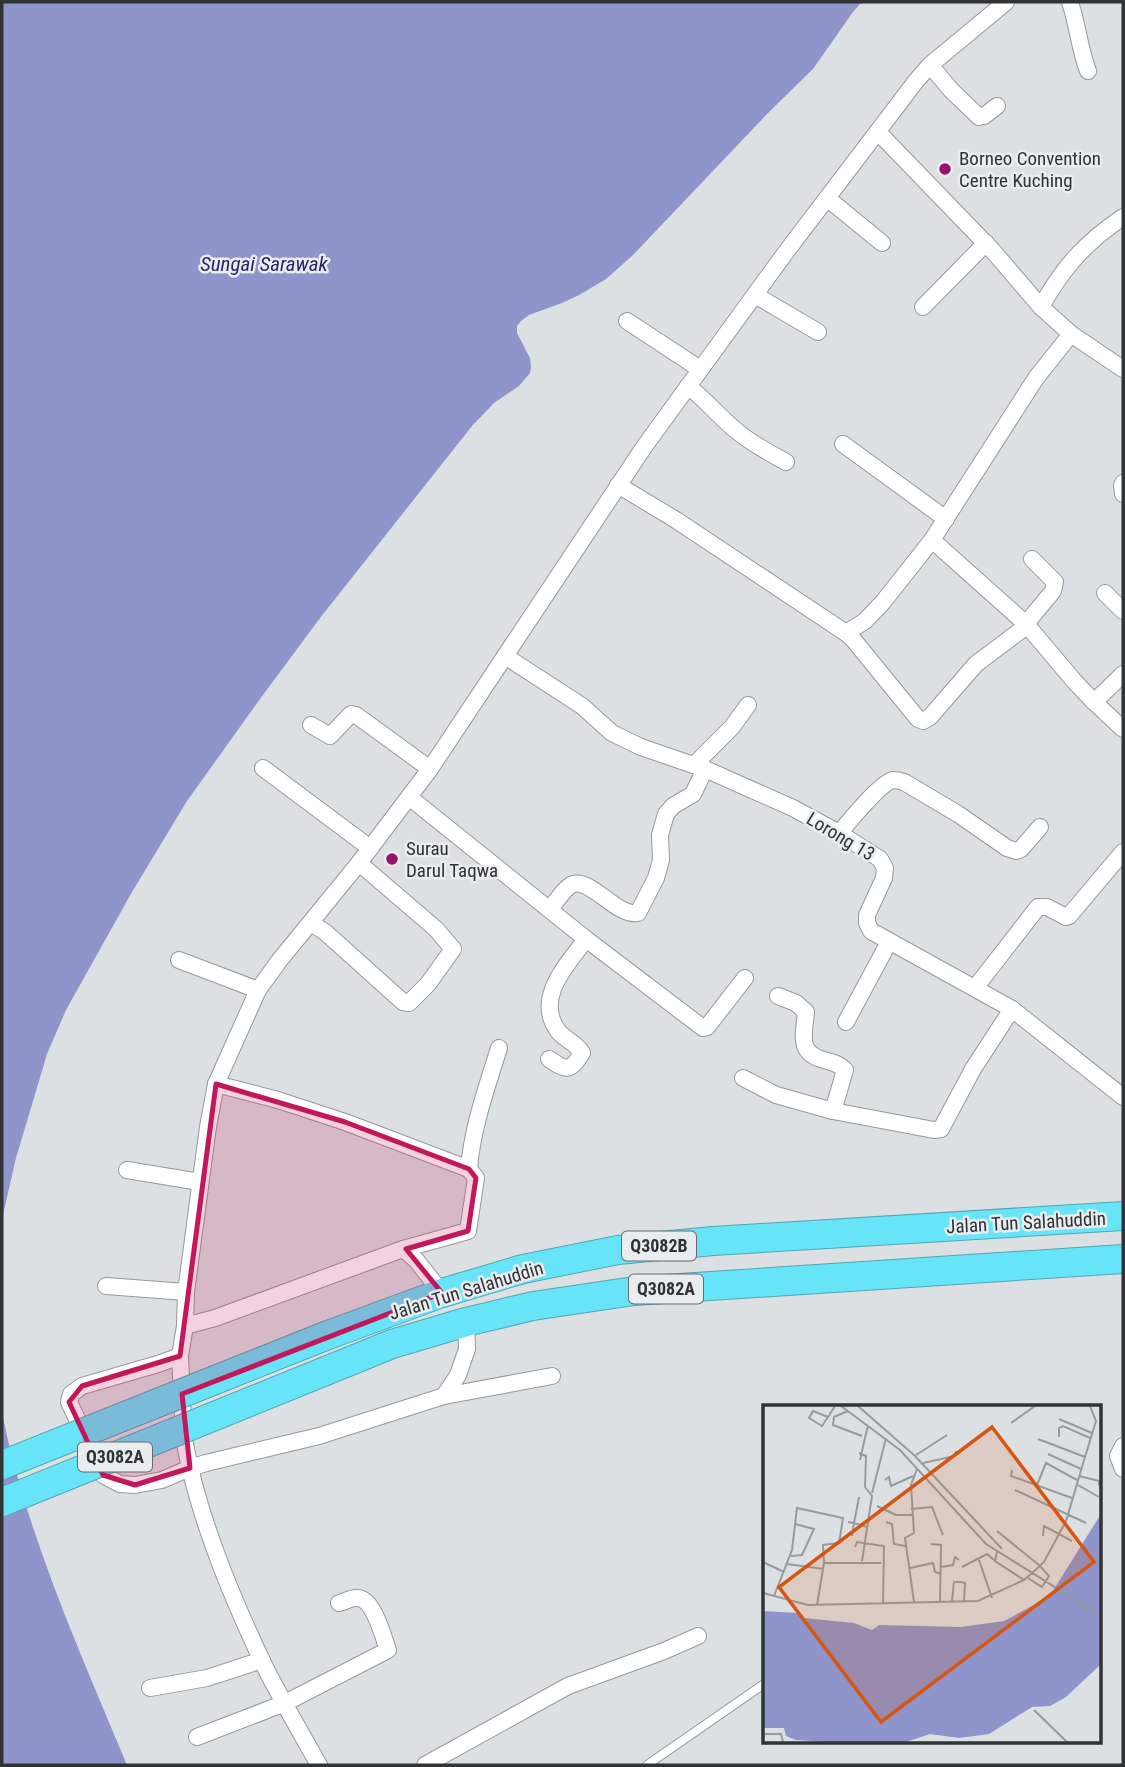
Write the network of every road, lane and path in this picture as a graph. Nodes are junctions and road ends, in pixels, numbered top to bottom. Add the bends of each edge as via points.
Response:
1 (1006, 2) edge
2 (1070, 2) edge
3 (930, 65) junction
4 (1088, 71) dead end
5 (997, 106) dead end
6 (878, 132) junction
7 (827, 198) junction
8 (1123, 217) edge
9 (882, 243) dead end
10 (986, 243) junction
11 (755, 295) junction
12 (923, 307) dead end
13 (1041, 307) junction
14 (627, 321) dead end
15 (818, 332) dead end
16 (1071, 334) junction
17 (700, 369) junction
18 (1123, 369) edge
19 (688, 386) junction
20 (843, 444) dead end
21 (786, 462) dead end
22 (1123, 483) edge
23 (618, 485) junction
24 (1123, 494) edge
25 (946, 519) junction
26 (932, 540) junction
27 (1032, 559) dead end
28 (1105, 593) dead end
29 (1123, 611) edge
30 (1026, 624) junction
31 (846, 633) junction
32 (505, 656) junction
33 (1123, 674) edge
34 (1094, 702) junction
35 (748, 705) dead end
36 (311, 725) dead end
37 (1123, 729) edge
38 (699, 767) junction
39 (263, 768) dead end
40 (430, 769) junction
41 (409, 797) junction
42 (1040, 827) dead end
43 (839, 833) junction
44 (370, 848) junction
45 (1123, 852) edge
46 (359, 863) junction
47 (550, 909) junction
48 (311, 923) junction
49 (586, 939) junction
50 (889, 942) junction
51 (179, 960) dead end
52 (745, 978) dead end
53 (975, 988) junction
54 (258, 990) junction
55 (778, 996) dead end
56 (1012, 1009) junction
57 (846, 1022) dead end
58 (499, 1048) dead end
59 (549, 1059) dead end
60 (743, 1078) dead end
61 (216, 1084) junction
62 (1123, 1097) edge
63 (833, 1111) junction
64 (469, 1169) junction
65 (127, 1170) dead end
66 (200, 1182) junction
67 (1123, 1216) edge
68 (403, 1250) junction
69 (1123, 1259) edge
70 (106, 1286) dead end
71 (186, 1293) junction
72 (442, 1293) junction
73 (467, 1322) junction
74 (185, 1326) junction
75 (180, 1356) junction
76 (552, 1376) dead end
77 (444, 1396) junction
78 (1123, 1446) edge
79 (2, 1465) edge
80 (190, 1468) junction
81 (1123, 1469) edge
82 (2, 1502) edge
83 (339, 1603) dead end
84 (698, 1636) dead end
85 (262, 1660) junction
86 (763, 1685) edge
87 (150, 1688) dead end
88 (285, 1703) junction
89 (197, 1737) dead end
90 (319, 1765) edge
91 (425, 1765) edge
92 (647, 1765) edge

1 - 3 street
2 - 4 street
3 - 5 street via 979,117
3 - 6 street
6 - 7 street
6 - 10 street
7 - 9 street
7 - 11 street
8 - 13 street via 1062,271
10 - 12 street
10 - 13 street
11 - 15 street
11 - 17 street
13 - 16 street
14 - 17 street
16 - 18 street
16 - 25 street via 1037,378
17 - 19 street
19 - 21 street via 736,431
19 - 23 street
20 - 25 street
22 - 24 street
23 - 31 street
23 - 32 street
25 - 26 street
26 - 30 street
26 - 31 street via 883,602
27 - 30 street via 1055,582 1053,592
28 - 29 street
30 - 31 street via 976,664 922,721
30 - 34 street
32 - 38 street, Lorong 13 via 582,706 611,733
32 - 40 street
33 - 34 street
34 - 37 street
35 - 38 street
36 - 40 street via 330,736 351,714 356,715
38 - 43 street, Lorong 13
38 - 47 street via 693,794 666,814 656,878 638,913 625,911 582,884 573,884
39 - 44 street
40 - 41 street
41 - 44 street
41 - 47 street
42 - 43 street via 1021,849 1007,848 958,814 894,780 877,791
43 - 50 street, Lorong 13 via 880,859 885,869 867,923
44 - 46 street
45 - 53 street via 1069,916 1038,907
46 - 48 street
46 - 48 street via 453,948 428,984 409,1003 403,1002
47 - 49 street
48 - 54 street
49 - 52 street via 703,1028
49 - 59 street via 556,978 549,1009 561,1034 582,1053 570,1068 563,1069
50 - 53 street, Lorong 13
50 - 57 street
51 - 54 street
53 - 56 street, Lorong 13
54 - 61 street
55 - 63 street via 806,1012 805,1050 845,1070
56 - 62 street, Lorong 13
56 - 63 street via 941,1129
58 - 64 street
60 - 63 street via 776,1095
61 - 64 street via 345,1122
61 - 66 street
64 - 68 street via 475,1178 468,1231
65 - 66 street
66 - 71 street
67 - 72 highway, Jalan Tun Salahuddin / Q3082B via 618,1250 523,1269
68 - 72 street
68 - 74 street
69 - 73 highway, Jalan Tun Salahuddin / Q3082A via 634,1291 533,1306
70 - 71 street
71 - 74 street
72 - 79 highway, Jalan Tun Salahuddin / Q3082B, bridge
73 - 77 street via 467,1349
73 - 82 highway, Jalan Tun Salahuddin / Q3082A, bridge via 392,1344
74 - 75 street
75 - 80 street
75 - 80 street via 82,1386 69,1402 103,1475 120,1484 135,1485
76 - 77 street
77 - 80 street via 319,1436
78 - 81 street via 1118,1456
80 - 85 street via 212,1542
83 - 88 street via 365,1599 388,1650
84 - 91 street via 568,1686
85 - 87 street via 207,1678
85 - 88 street
86 - 92 lane
88 - 89 street
88 - 90 street

